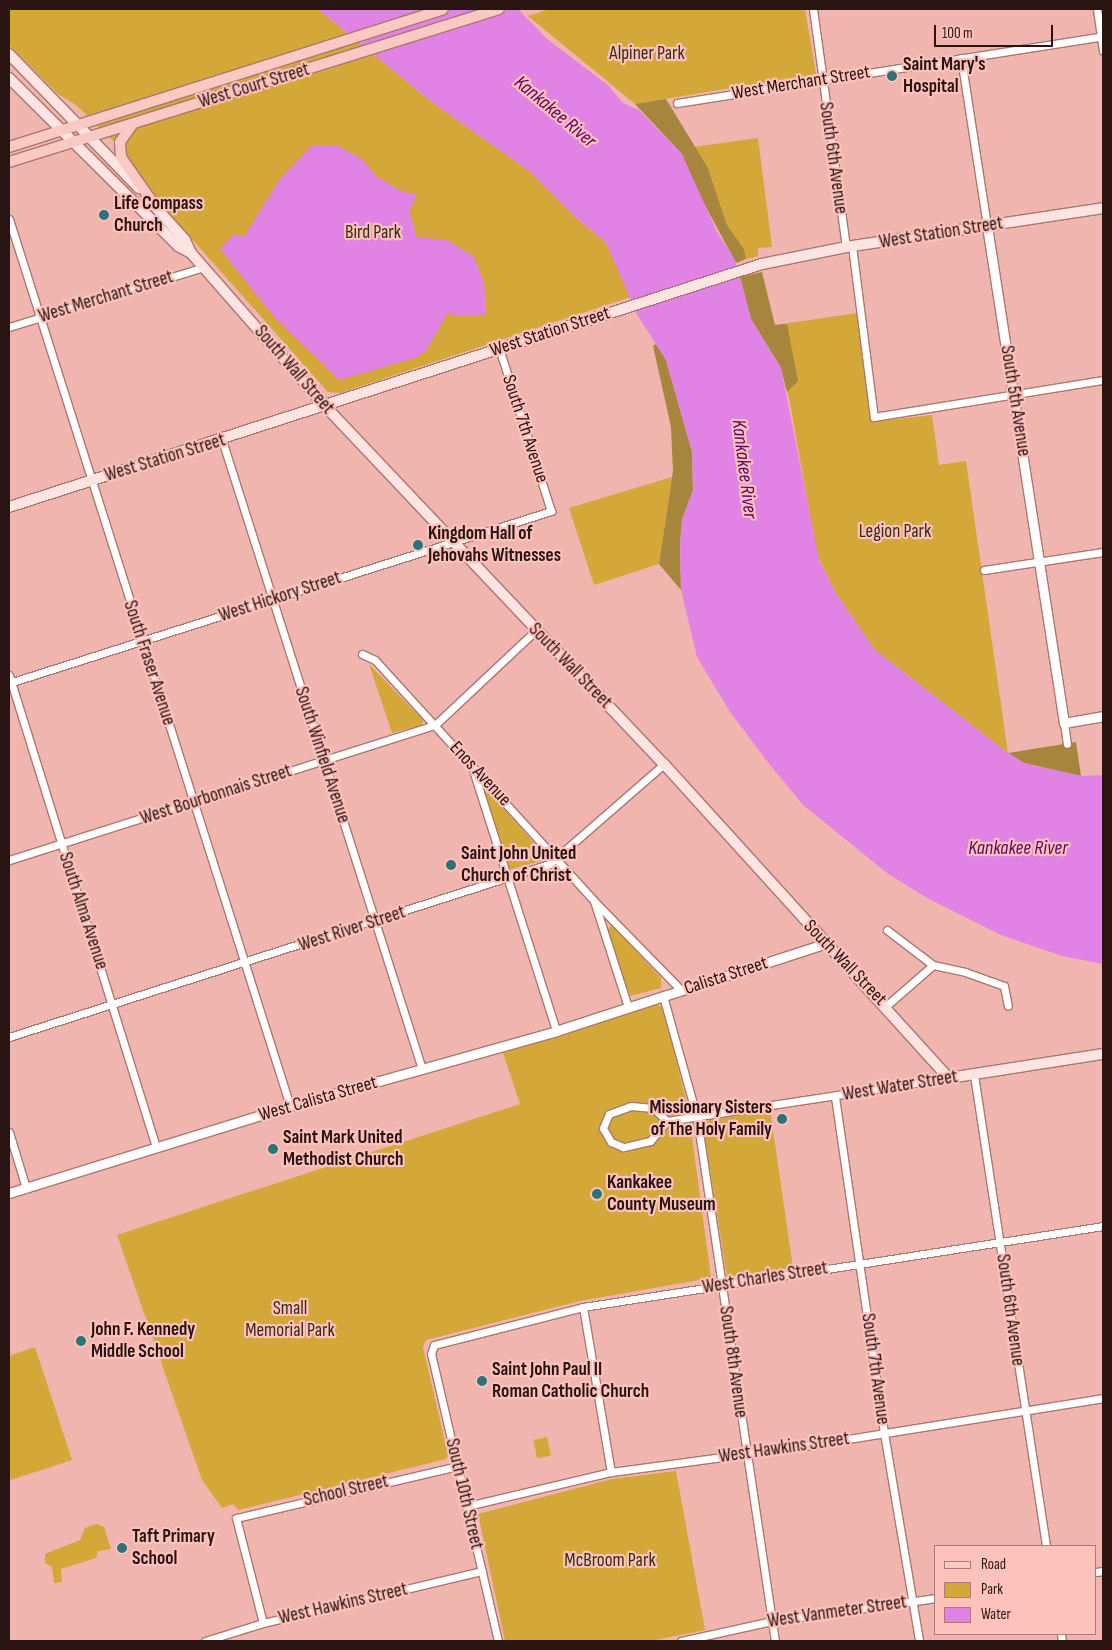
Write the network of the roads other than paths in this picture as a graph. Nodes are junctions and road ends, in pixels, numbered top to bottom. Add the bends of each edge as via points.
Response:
1 (443, 9) edge
2 (499, 9) edge
3 (813, 9) edge
4 (1097, 9) edge
5 (1102, 36) edge
6 (1103, 51) edge
7 (9, 54) edge
8 (961, 58) junction
9 (9, 78) edge
10 (822, 80) junction
11 (677, 103) dead end
12 (136, 122) junction
13 (77, 123) junction
14 (60, 129) junction
15 (90, 136) junction
16 (72, 141) junction
17 (9, 147) edge
18 (9, 162) edge
19 (155, 206) junction
20 (1103, 208) edge
21 (9, 219) edge
22 (987, 226) junction
23 (849, 247) junction
24 (191, 253) junction
25 (204, 267) junction
26 (40, 317) junction
27 (9, 328) edge
28 (499, 348) junction
29 (1103, 380) edge
30 (1014, 394) junction
31 (326, 407) junction
32 (222, 440) junction
33 (92, 481) junction
34 (9, 507) edge
35 (550, 511) joint
36 (454, 542) junction
37 (1103, 552) edge
38 (1041, 562) junction
39 (984, 570) dead end
40 (273, 600) junction
41 (535, 631) junction
42 (142, 641) junction
43 (362, 654) dead end
44 (9, 675) edge
45 (10, 683) edge
46 (1103, 716) edge
47 (1064, 723) junction
48 (434, 725) junction
49 (1067, 744) dead end
50 (324, 760) junction
51 (471, 764) junction
52 (664, 764) junction
53 (193, 802) junction
54 (62, 844) junction
55 (558, 859) junction
56 (9, 860) edge
57 (508, 879) junction
58 (594, 901) junction
59 (375, 921) junction
60 (886, 930) dead end
61 (824, 944) junction
62 (244, 963) junction
63 (934, 965) junction
64 (681, 990) junction
65 (663, 996) junction
66 (113, 1004) junction
67 (886, 1006) junction
68 (1008, 1006) dead end
69 (628, 1007) junction
70 (556, 1030) junction
71 (9, 1037) edge
72 (1103, 1054) edge
73 (422, 1069) junction
74 (974, 1074) junction
75 (949, 1078) junction
76 (835, 1097) junction
77 (290, 1106) junction
78 (697, 1118) junction
79 (667, 1120) junction
80 (9, 1132) edge
81 (156, 1147) junction
82 (26, 1188) junction
83 (9, 1193) edge
84 (1103, 1226) edge
85 (1000, 1242) junction
86 (860, 1263) junction
87 (722, 1284) junction
88 (583, 1307) junction
89 (431, 1347) joint
90 (1103, 1398) edge
91 (1025, 1410) junction
92 (884, 1433) junction
93 (746, 1454) junction
94 (457, 1466) junction
95 (611, 1472) junction
96 (467, 1506) junction
97 (1046, 1545) edge
98 (482, 1571) junction
99 (934, 1598) edge
100 (913, 1601) junction
101 (772, 1621) junction
102 (263, 1623) junction
103 (205, 1641) edge
104 (498, 1641) edge
105 (681, 1641) edge
106 (775, 1641) edge
107 (919, 1641) edge

1 - 13 main road, West Court Street
2 - 12 main road, West Court Street
3 - 10 street, South 6th Avenue
4 - 5 street
5 - 6 street
5 - 8 street, West Merchant Street
7 - 13 main road, South Wall Street
8 - 10 street, West Merchant Street
8 - 22 street, South 5th Avenue
9 - 14 main road, South Wall Street
10 - 11 street, West Merchant Street
10 - 23 street, South 6th Avenue
12 - 15 main road, West Court Street
12 - 19 main road via 122,135 119,150
13 - 14 main road, West Court Street
13 - 15 main road, South Wall Street
14 - 16 main road, South Wall Street
14 - 17 main road, West Court Street
15 - 16 main road, West Court Street
15 - 19 main road, South Wall Street
16 - 18 main road, West Court Street
16 - 24 main road, South Wall Street via 178,246
19 - 24 main road, South Wall Street via 185,240
20 - 22 main road, West Station Street
21 - 26 street, South Fraser Avenue
22 - 23 main road, West Station Street
22 - 30 street, South 5th Avenue
23 - 28 main road, West Station Street via 762,264
23 - 30 street, South 6th Avenue via 874,417
24 - 25 main road, South Wall Street
25 - 26 street, West Merchant Street
25 - 31 main road, South Wall Street
26 - 27 street, West Merchant Street
26 - 33 street, South Fraser Avenue
28 - 31 main road, West Station Street
28 - 35 street, South 7th Avenue
29 - 30 street
30 - 38 street, South 5th Avenue
31 - 32 main road, West Station Street
31 - 36 main road, South Wall Street
32 - 33 main road, West Station Street
32 - 40 street, South Winfield Avenue
33 - 34 main road, West Station Street
33 - 42 street, South Fraser Avenue
35 - 36 street, West Hickory Street
36 - 40 street, West Hickory Street
36 - 41 main road, South Wall Street
37 - 38 street
38 - 39 street
38 - 47 street, South 5th Avenue
40 - 42 street, West Hickory Street
40 - 50 street, South Winfield Avenue
41 - 48 street, West Bourbonnais Street
41 - 52 main road, South Wall Street
42 - 45 street, West Hickory Street
42 - 53 street, South Fraser Avenue
43 - 48 street, Enos Avenue via 375,660
44 - 45 street, South Alma Avenue
45 - 54 street, South Alma Avenue
46 - 47 street
47 - 49 street, South 5th Avenue
48 - 50 street, West Bourbonnais Street
48 - 51 street, Enos Avenue
50 - 53 street, West Bourbonnais Street
50 - 59 street, South Winfield Avenue
51 - 55 street, Enos Avenue
51 - 57 street
52 - 55 street, West River Street
52 - 61 main road, South Wall Street
53 - 54 street, West Bourbonnais Street
53 - 62 street, South Fraser Avenue
54 - 56 street, West Bourbonnais Street
54 - 66 street, South Alma Avenue
55 - 57 street, West River Street
55 - 58 street, Enos Avenue
57 - 59 street, West River Street
57 - 70 street
58 - 64 street, Enos Avenue
58 - 69 street, Enos Avenue
59 - 62 street, West River Street
59 - 73 street, South Winfield Avenue
60 - 63 street
61 - 64 street, Calista Street
61 - 67 main road, South Wall Street
62 - 66 street, West River Street
62 - 77 street, South Fraser Avenue
63 - 67 street
63 - 68 street via 1004,986
64 - 65 street, Calista Street
65 - 69 street, Calista Street
65 - 78 street, South 8th Avenue
66 - 71 street, West River Street
66 - 81 street, South Alma Avenue
67 - 75 main road, South Wall Street
69 - 70 street, West Calista Street
70 - 73 street, West Calista Street
72 - 74 main road, West Water Street
73 - 77 street, West Calista Street
74 - 75 main road, West Water Street
74 - 85 street, South 6th Avenue
75 - 76 street, West Water Street
76 - 78 street, West Water Street
76 - 86 street, South 7th Avenue
77 - 81 street, West Calista Street
78 - 79 street, West Water Street
78 - 87 street, South 8th Avenue
79 - 79 street via 653,1108 631,1106 609,1114 603,1128 611,1142 623,1147 650,1141
80 - 82 street
81 - 82 street, West Calista Street
82 - 83 street, West Calista Street
84 - 85 street, West Charles Street
85 - 86 street, West Charles Street
85 - 91 street, South 6th Avenue
86 - 87 street, West Charles Street
86 - 92 street, South 7th Avenue
87 - 88 street, West Charles Street
87 - 93 street, South 8th Avenue
88 - 89 street, West Charles Street
88 - 95 street
89 - 94 street, South 10th Street
90 - 91 street, West Hawkins Street
91 - 92 street, West Hawkins Street
91 - 97 street, South 6th Avenue
92 - 93 street, West Hawkins Street
92 - 100 street, South 7th Avenue
93 - 95 street, West Hawkins Street
93 - 101 street, South 8th Avenue
94 - 96 street, South 10th Street
94 - 102 street, School Street via 236,1518
95 - 96 street, West Hawkins Street
96 - 98 street, South 10th Street
98 - 102 street, West Hawkins Street
98 - 104 street, South 10th Street
99 - 100 street, West Vanmeter Street
100 - 101 street, West Vanmeter Street
100 - 107 street, South 7th Avenue
101 - 105 street, West Vanmeter Street
101 - 106 street, South 8th Avenue
102 - 103 street, West Hawkins Street

